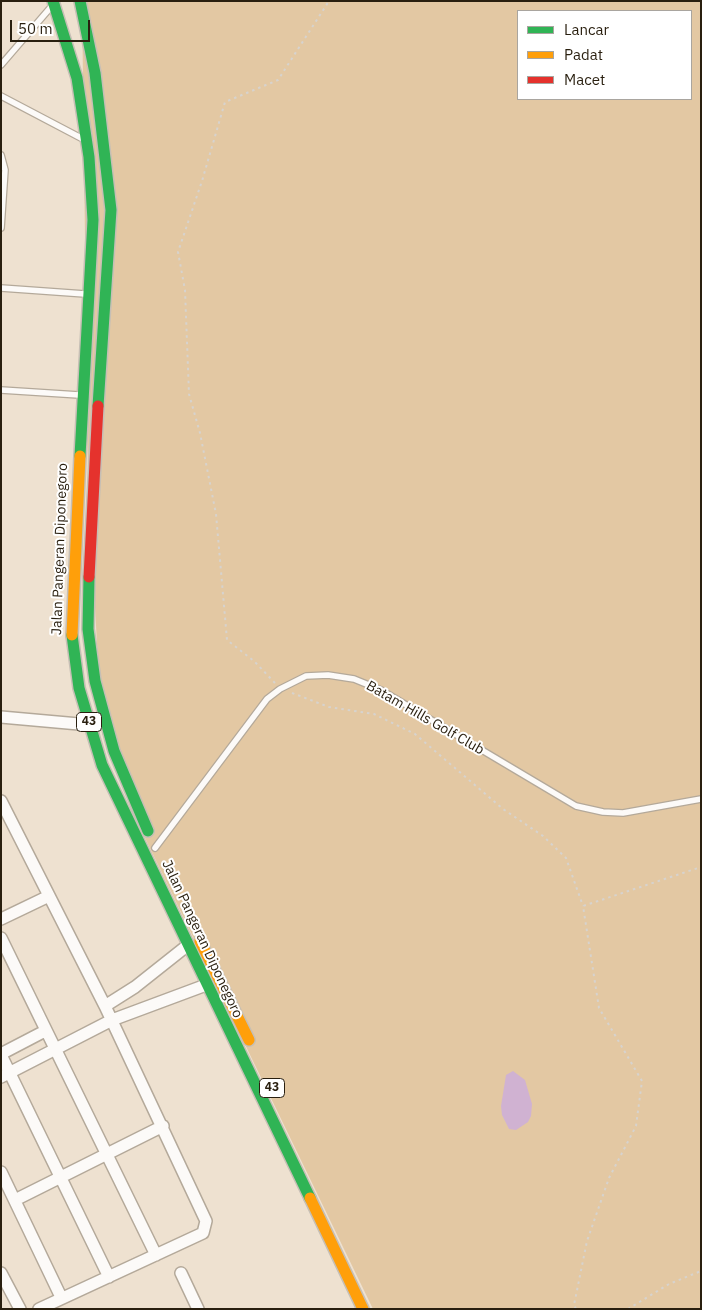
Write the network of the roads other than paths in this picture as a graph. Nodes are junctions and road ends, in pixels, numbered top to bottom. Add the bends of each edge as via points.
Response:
1 (80, 1) edge
2 (54, 2) edge
3 (1, 65) edge
4 (1, 96) edge
5 (87, 141) junction
6 (1, 155) edge
7 (1, 228) edge
8 (1, 288) edge
9 (88, 294) junction
10 (1, 390) edge
11 (82, 395) junction
12 (1, 717) edge
13 (90, 725) junction
14 (701, 799) edge
15 (1, 801) edge
16 (155, 848) junction
17 (178, 894) dead end
18 (49, 896) junction
19 (1, 919) edge
20 (195, 930) dead end
21 (1, 938) edge
22 (188, 945) junction
23 (206, 985) junction
24 (105, 1006) junction
25 (112, 1020) junction
26 (45, 1031) junction
27 (55, 1048) junction
28 (255, 1053) dead end
29 (1, 1054) edge
30 (6, 1075) edge
31 (163, 1126) junction
32 (106, 1152) junction
33 (1, 1172) edge
34 (62, 1176) junction
35 (15, 1200) junction
36 (156, 1255) junction
37 (1, 1273) edge
38 (180, 1273) dead end
39 (109, 1277) junction
40 (61, 1298) junction
41 (20, 1309) edge
42 (40, 1309) edge
43 (198, 1309) edge
44 (363, 1309) edge

1 - 16 highway, Jalan Pangeran Diponegoro / 43 via 95,73 111,210 87,578 88,628 95,681 114,751
2 - 3 lane
2 - 5 highway, Jalan Pangeran Diponegoro / 43 via 77,78
4 - 5 lane
5 - 9 highway, Jalan Pangeran Diponegoro / 43 via 93,220
6 - 7 lane via 5,170
8 - 9 lane
9 - 11 highway, Jalan Pangeran Diponegoro / 43
10 - 11 lane
11 - 13 highway, Jalan Pangeran Diponegoro / 43 via 72,645 79,688
12 - 13 street
13 - 22 highway, Jalan Pangeran Diponegoro / 43 via 102,765
14 - 16 lane, Batam Hills Golf Club via 623,813 576,806 381,690 354,679 306,676 267,699
15 - 18 street
16 - 17 highway, Jalan Pangeran Diponegoro / 43
18 - 19 street
18 - 24 street
20 - 28 highway, Jalan Pangeran Diponegoro
21 - 26 street
22 - 23 highway, Jalan Pangeran Diponegoro / 43
22 - 24 street via 135,988
23 - 25 street
23 - 44 highway, Jalan Pangeran Diponegoro / 43
24 - 25 street
25 - 27 street
25 - 31 street
26 - 27 street
26 - 29 street
27 - 30 street
27 - 32 street
29 - 30 street
30 - 34 street
31 - 32 street
31 - 36 street via 206,1227 203,1233
32 - 34 street
32 - 36 street
33 - 35 street
34 - 35 street
34 - 39 street
35 - 40 street
36 - 39 street
37 - 41 street
38 - 43 street
39 - 40 street
40 - 42 street

